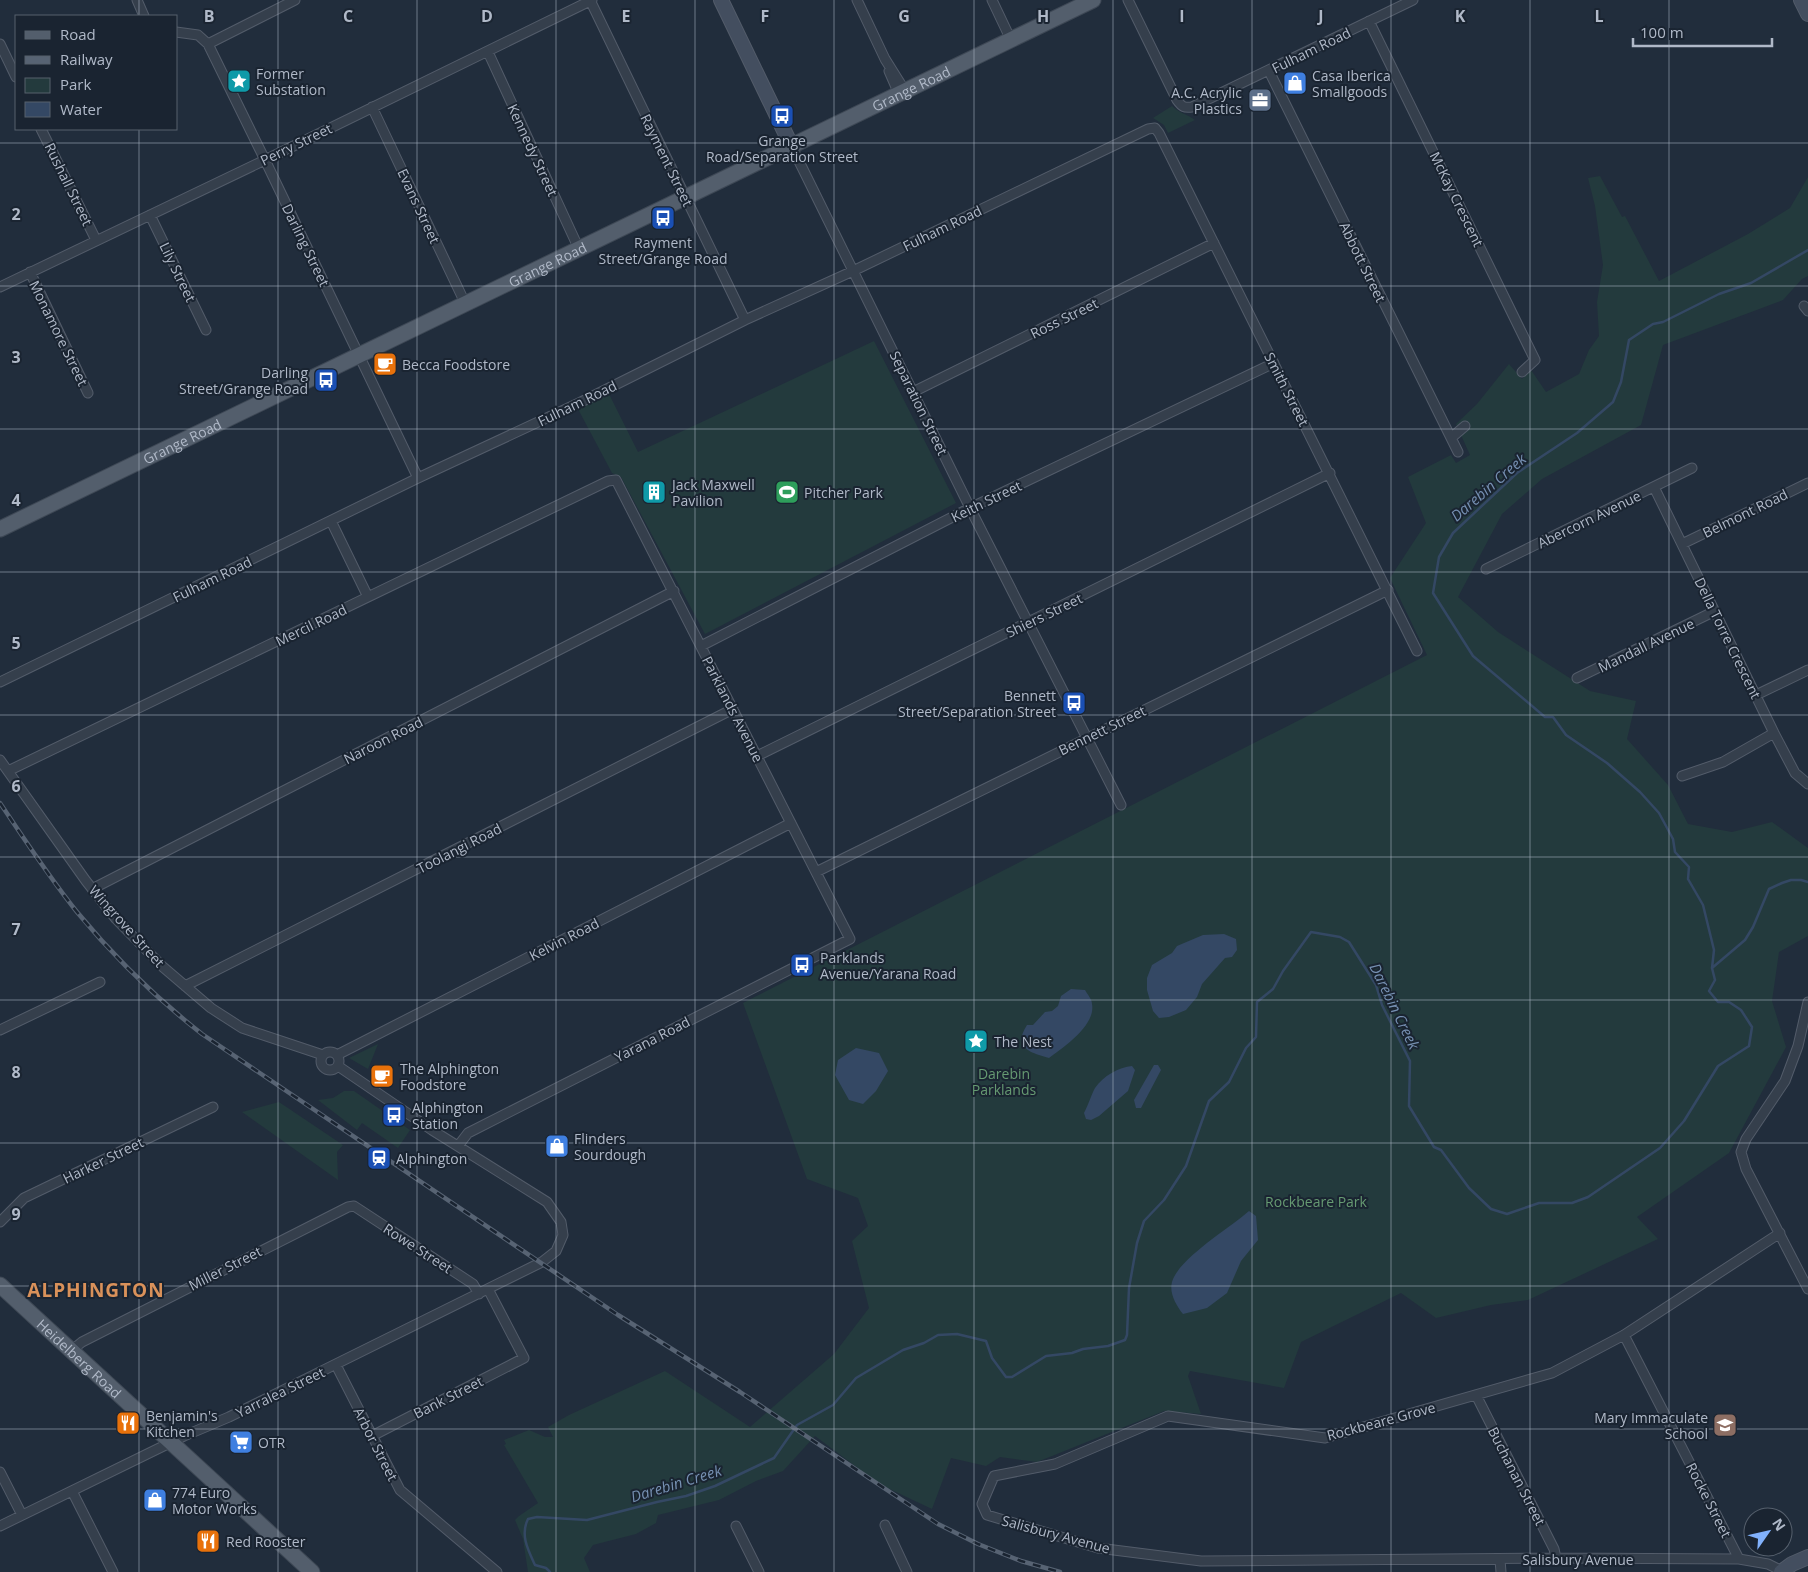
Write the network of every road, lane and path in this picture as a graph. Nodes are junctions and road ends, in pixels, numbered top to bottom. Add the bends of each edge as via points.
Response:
1 (137, 0) edge
2 (294, 0) edge
3 (591, 0) edge
4 (721, 0) edge
5 (857, 0) edge
6 (992, 0) edge
7 (1093, 0) edge
8 (1128, 0) edge
9 (1413, 0) edge
10 (1801, 0) edge
11 (1808, 14) edge
12 (144, 15) edge
13 (1369, 21) junction
14 (178, 32) edge
15 (1011, 40) junction
16 (0, 44) edge
17 (208, 44) junction
18 (488, 52) junction
19 (1269, 71) junction
20 (15, 76) edge
21 (902, 92) junction
22 (372, 107) junction
23 (1155, 128) joint
24 (41, 130) edge
25 (791, 145) junction
26 (266, 160) junction
27 (685, 197) junction
28 (150, 215) junction
29 (96, 240) junction
30 (1214, 243) junction
31 (579, 249) junction
32 (854, 271) junction
33 (30, 272) junction
34 (0, 286) edge
35 (466, 304) junction
36 (745, 320) junction
37 (206, 330) dead end
38 (359, 356) junction
39 (1274, 363) junction
40 (1522, 372) dead end
41 (913, 392) junction
42 (88, 393) dead end
43 (1465, 426) dead end
44 (1451, 438) junction
45 (1458, 452) dead end
46 (1692, 468) dead end
47 (1330, 474) junction
48 (418, 478) junction
49 (616, 480) joint
50 (1808, 483) edge
51 (1654, 487) junction
52 (970, 508) junction
53 (331, 521) junction
54 (0, 529) edge
55 (1682, 544) junction
56 (1486, 569) dead end
57 (1388, 590) junction
58 (674, 592) junction
59 (368, 597) junction
60 (1714, 611) junction
61 (1028, 623) junction
62 (701, 646) junction
63 (1418, 652) dead end
64 (1808, 670) edge
65 (1577, 678) dead end
66 (0, 682) edge
67 (1756, 695) junction
68 (733, 709) junction
69 (1774, 733) junction
70 (1086, 738) junction
71 (757, 756) junction
72 (0, 760) edge
73 (8, 771) junction
74 (1682, 776) dead end
75 (1808, 784) edge
76 (1121, 805) dead end
77 (791, 823) junction
78 (816, 872) junction
79 (92, 889) junction
80 (850, 938) joint
81 (100, 982) dead end
82 (185, 986) junction
83 (1808, 1002) edge
84 (0, 1030) edge
85 (323, 1055) junction
86 (337, 1055) junction
87 (338, 1066) junction
88 (213, 1107) dead end
89 (458, 1146) junction
90 (354, 1206) joint
91 (0, 1222) edge
92 (1780, 1233) junction
93 (0, 1285) edge
94 (1808, 1289) edge
95 (488, 1290) junction
96 (479, 1294) junction
97 (1624, 1335) junction
98 (72, 1350) junction
99 (336, 1364) junction
100 (1476, 1395) junction
101 (372, 1436) junction
102 (171, 1442) junction
103 (0, 1472) edge
104 (72, 1491) junction
105 (22, 1515) junction
106 (986, 1516) joint
107 (885, 1525) dead end
108 (0, 1526) edge
109 (736, 1526) dead end
110 (1808, 1557) edge
111 (1556, 1558) junction
112 (1739, 1559) junction
113 (1500, 1567) edge
114 (112, 1572) edge
115 (312, 1572) edge
116 (497, 1572) edge
117 (759, 1572) edge
118 (908, 1572) edge
119 (1782, 1572) edge

1 - 12 street
2 - 17 street
3 - 18 street, Perry Street
3 - 27 street, Rayment Street
4 - 25 street, Separation Street
5 - 21 street
6 - 15 street
7 - 15 main road, Grange Road
8 - 19 street, Fulham Road via 1181,106 1192,106
9 - 13 street, Fulham Road
10 - 11 street
13 - 19 street, Fulham Road
13 - 40 street, McKay Crescent via 1536,360
14 - 17 street via 198,35
15 - 21 main road, Grange Road
16 - 20 street
17 - 26 street, Darling Street
18 - 22 street, Perry Street
18 - 31 street, Kennedy Street
19 - 44 street, Abbott Street
21 - 25 main road, Grange Road
22 - 26 street, Perry Street
22 - 35 street, Evans Street
23 - 30 street, Smith Street
23 - 32 street, Fulham Road
24 - 29 street, Rushall Street
25 - 27 main road, Grange Road
25 - 32 street, Separation Street
26 - 28 street, Perry Street
26 - 38 street, Darling Street
27 - 31 main road, Grange Road
27 - 36 street, Rayment Street
28 - 29 street, Perry Street
28 - 37 street, Lily Street
29 - 33 street, Perry Street
30 - 39 street, Smith Street
30 - 41 street, Ross Street
31 - 35 main road, Grange Road
32 - 36 street, Fulham Road
32 - 41 street, Separation Street
33 - 34 street, Perry Street
33 - 42 street, Monamore Street
35 - 38 main road, Grange Road
36 - 48 street, Fulham Road
38 - 48 street, Darling Street
38 - 54 main road, Grange Road
39 - 47 street, Smith Street
39 - 52 street, Keith Street
41 - 52 street, Separation Street
43 - 44 street
44 - 45 street, Abbott Street
46 - 51 street, Abercorn Avenue
47 - 57 street, Smith Street
47 - 61 street, Shiers Street
48 - 53 street, Fulham Road
49 - 58 street, Parklands Avenue
49 - 59 street, Mercil Road via 608,481
50 - 55 street, Belmont Road
51 - 55 street, Della Torre Crescent
51 - 56 street, Abercorn Avenue
52 - 61 street, Separation Street
52 - 62 street, Keith Street
53 - 59 street
53 - 66 street, Fulham Road
55 - 60 street, Della Torre Crescent
57 - 63 street, Smith Street
57 - 70 street, Bennett Street
58 - 62 street, Parklands Avenue
58 - 79 street, Naroon Road
59 - 73 street, Mercil Road
60 - 65 street, Mandall Avenue
60 - 67 street, Della Torre Crescent
61 - 70 street, Separation Street
61 - 71 street, Shiers Street
62 - 68 street, Parklands Avenue
64 - 67 street
67 - 69 street, Della Torre Crescent
68 - 71 street, Parklands Avenue
68 - 82 street, Toolangi Road
69 - 74 street via 1723,762
69 - 75 street, Della Torre Crescent via 1795,773
70 - 76 street, Separation Street
70 - 78 street, Bennett Street
71 - 77 street, Parklands Avenue
72 - 73 street, Wingrove Street
73 - 79 street, Wingrove Street
77 - 78 street, Parklands Avenue
77 - 86 street, Kelvin Road
78 - 80 street, Parklands Avenue
79 - 82 street, Wingrove Street via 141,946
80 - 89 street, Yarana Road via 468,1133
81 - 84 street
82 - 85 street, Wingrove Street via 242,1028
83 - 92 street via 1790,1071 1741,1152 1746,1169
85 - 86 street via 330,1052
85 - 87 street via 321,1061 325,1068 330,1070
86 - 87 street
87 - 89 street
88 - 91 street, Harker Street via 24,1198
89 - 95 street, Yarralea Street via 547,1202 562,1226 563,1235 556,1251 542,1262
90 - 96 street, Rowe Street via 473,1284
90 - 98 street, Miller Street via 297,1231 79,1343
92 - 94 street
92 - 97 street, Rockbeare Grove
93 - 98 main road, Heidelberg Road
95 - 96 street, Yarralea Street
95 - 101 street, Bank Street via 524,1358
96 - 99 street, Yarralea Street
97 - 100 street, Rockbeare Grove via 1552,1372
97 - 112 street, Rocke Street
98 - 102 main road, Heidelberg Road
99 - 101 street, Arbor Street
99 - 102 street, Yarralea Street
100 - 106 street, Rockbeare Grove via 1325,1438 1168,1416 1055,1464 994,1476 982,1504
100 - 111 street, Buchanan Street
101 - 116 street, Arbor Street via 403,1494
102 - 104 street, Yarralea Street
102 - 115 main road, Heidelberg Road
103 - 105 street
104 - 105 street, Yarralea Street
104 - 114 street
105 - 108 street, Yarralea Street
106 - 113 street, Salisbury Avenue via 1098,1548 1200,1561
107 - 118 street
109 - 117 street
110 - 119 street
111 - 112 street, Salisbury Avenue
111 - 113 street, Salisbury Avenue
112 - 119 street, Salisbury Avenue via 1768,1564

